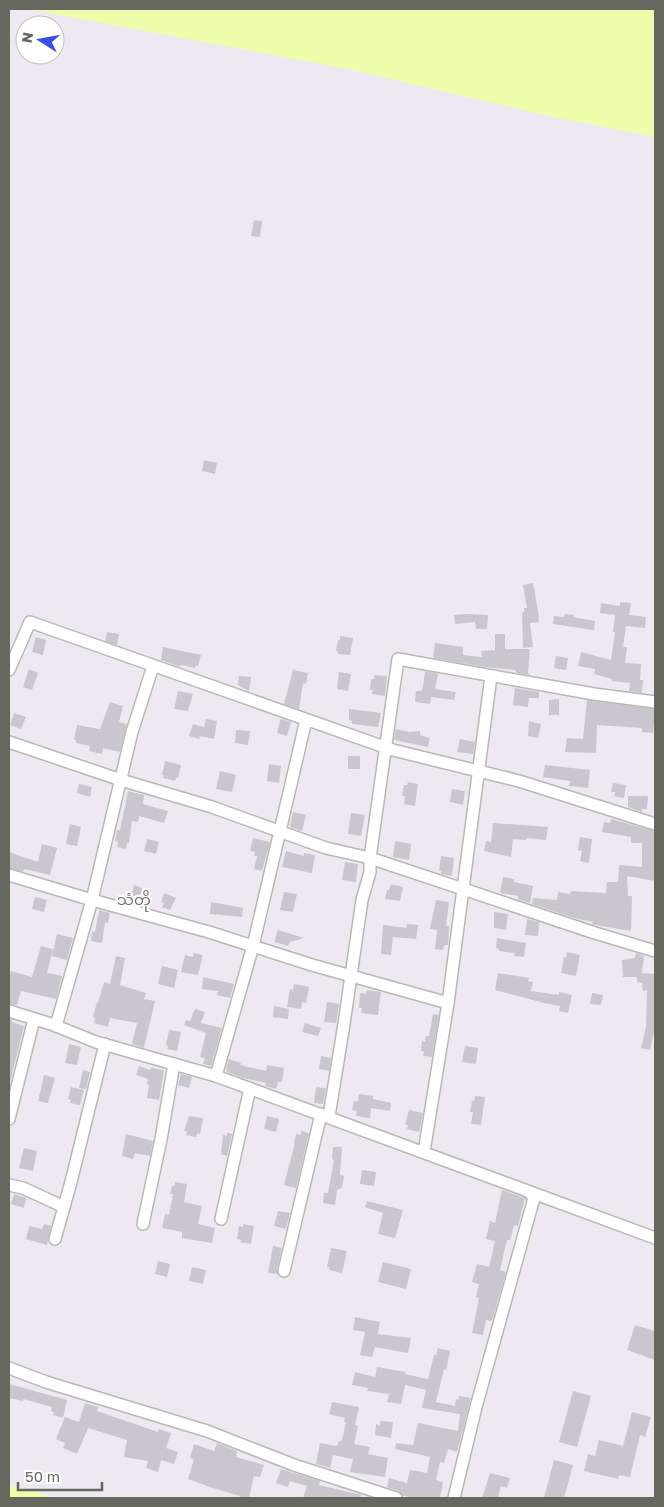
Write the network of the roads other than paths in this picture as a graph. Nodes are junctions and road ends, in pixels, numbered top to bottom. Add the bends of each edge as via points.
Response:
1 (153, 666) junction
2 (9, 670) edge
3 (491, 676) junction
4 (655, 702) edge
5 (306, 720) junction
6 (9, 742) edge
7 (385, 747) junction
8 (480, 772) junction
9 (121, 780) junction
10 (655, 824) edge
11 (281, 831) junction
12 (370, 858) junction
13 (9, 875) edge
14 (463, 890) junction
15 (92, 900) junction
16 (253, 946) junction
17 (655, 951) edge
18 (350, 976) junction
19 (448, 1003) junction
20 (9, 1011) edge
21 (34, 1019) junction
22 (56, 1026) junction
23 (104, 1044) junction
24 (174, 1064) junction
25 (216, 1076) junction
26 (250, 1088) junction
27 (325, 1115) junction
28 (9, 1119) edge
29 (424, 1152) junction
30 (9, 1185) edge
31 (531, 1194) junction
32 (64, 1206) junction
33 (221, 1219) dead end
34 (143, 1224) dead end
35 (655, 1238) edge
36 (55, 1239) dead end
37 (284, 1271) dead end
38 (9, 1368) edge
39 (396, 1498) edge
40 (454, 1498) edge

1 - 2 street via 30,622
1 - 5 street
1 - 9 street
3 - 4 street
3 - 7 street via 398,659
3 - 8 street
5 - 7 street
5 - 11 street
6 - 9 street
7 - 8 street
7 - 12 street
8 - 10 street
8 - 14 street
9 - 11 street
9 - 15 street
11 - 12 street via 326,848
11 - 16 street
12 - 14 street
12 - 18 street
13 - 15 street
14 - 17 street
14 - 19 street
15 - 16 street
15 - 22 street
16 - 18 street
16 - 25 street
18 - 19 street
18 - 27 street via 344,1024
19 - 29 street
20 - 21 street
21 - 22 street
21 - 28 street
22 - 23 street
23 - 24 street
23 - 32 street
24 - 25 street
24 - 34 street
25 - 26 street
26 - 27 street
26 - 33 street
27 - 29 street
27 - 37 street
29 - 31 street
30 - 32 street
31 - 35 street
31 - 40 street via 534,1198
32 - 36 street
38 - 39 street via 207,1431 294,1465

